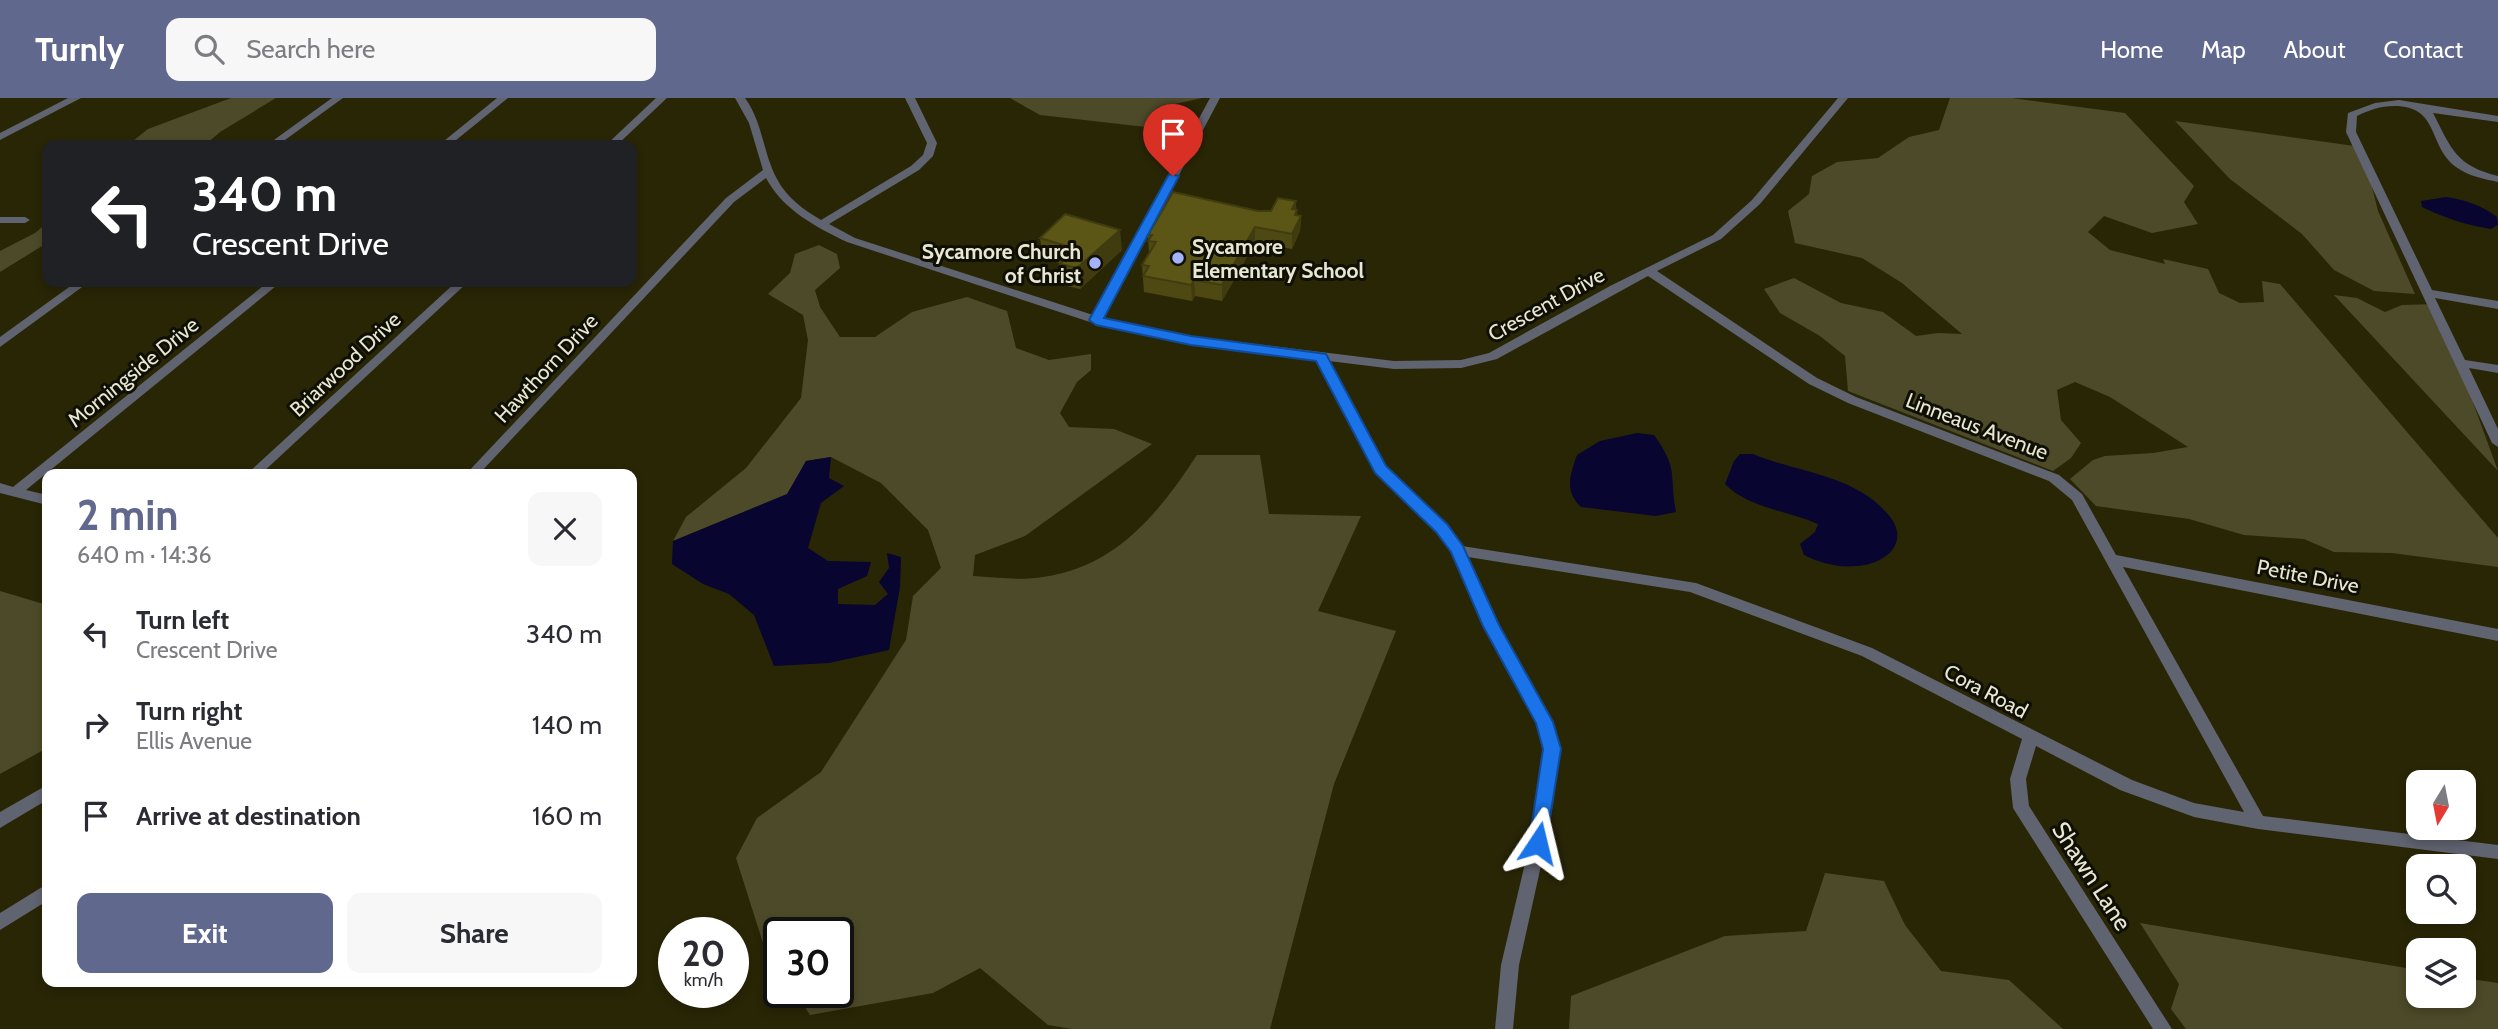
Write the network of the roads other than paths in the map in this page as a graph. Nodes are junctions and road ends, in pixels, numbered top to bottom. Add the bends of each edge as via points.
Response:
1 (76, 98) edge
2 (338, 98) edge
3 (503, 98) edge
4 (662, 98) edge
5 (740, 98) edge
6 (910, 98) edge
7 (1215, 98) edge
8 (1843, 98) edge
9 (2422, 108) junction
10 (2498, 119) edge
11 (0, 137) edge
12 (279, 140) edge
13 (450, 140) edge
14 (616, 140) edge
15 (768, 171) junction
16 (2498, 180) edge
17 (0, 220) edge
18 (25, 220) dead end
19 (820, 225) junction
20 (1649, 271) junction
21 (76, 287) edge
22 (269, 287) edge
23 (458, 287) edge
24 (2427, 293) junction
25 (2498, 305) edge
26 (1096, 320) junction
27 (0, 343) edge
28 (1321, 357) junction
29 (2460, 363) junction
30 (2498, 369) edge
31 (2498, 442) edge
32 (43, 469) edge
33 (258, 469) edge
34 (477, 469) edge
35 (42, 470) edge
36 (0, 488) edge
37 (15, 492) junction
38 (42, 499) edge
39 (1458, 550) junction
40 (2111, 559) junction
41 (2498, 635) edge
42 (2030, 738) junction
43 (42, 795) edge
44 (0, 821) edge
45 (2258, 822) junction
46 (2498, 852) edge
47 (42, 894) edge
48 (0, 922) edge
49 (1503, 1029) edge
50 (2162, 1029) edge

1 - 11 street
2 - 12 street
3 - 13 street
4 - 14 street
5 - 15 street via 759,132
6 - 19 street via 932,143 928,156
7 - 26 street
8 - 20 street, Crescent Drive via 1739,220 1717,237
9 - 10 street
9 - 16 street via 2454,164
9 - 24 street via 2373,105 2352,115 2350,121 2351,132
15 - 19 street, Crescent Drive via 792,203
15 - 34 street, Hawthorn Drive via 730,200
17 - 18 street
19 - 26 street, Crescent Drive via 851,240
20 - 28 street, Crescent Drive via 1493,356 1429,366
20 - 40 street, Linneaus Avenue via 1813,381 2054,478 2077,497
21 - 27 street
22 - 32 street, Morningside Drive
23 - 33 street, Briarwood Drive
24 - 25 street
24 - 29 street
26 - 28 street, Crescent Drive via 1191,340
28 - 39 street via 1381,470
29 - 30 street
29 - 31 street
35 - 37 street, Morningside Drive
36 - 37 street
37 - 38 street
39 - 42 street, Cora Road via 1690,587 1867,652
39 - 49 street via 1491,626 1544,722 1552,749 1542,825 1510,965
40 - 41 street, Petite Drive
40 - 45 street, Linneaus Avenue
42 - 45 street, Cora Road via 2126,786 2194,810
42 - 50 street, Shawn Lane via 2018,779 2021,808
43 - 44 street
45 - 46 street, Cora Road
47 - 48 street

